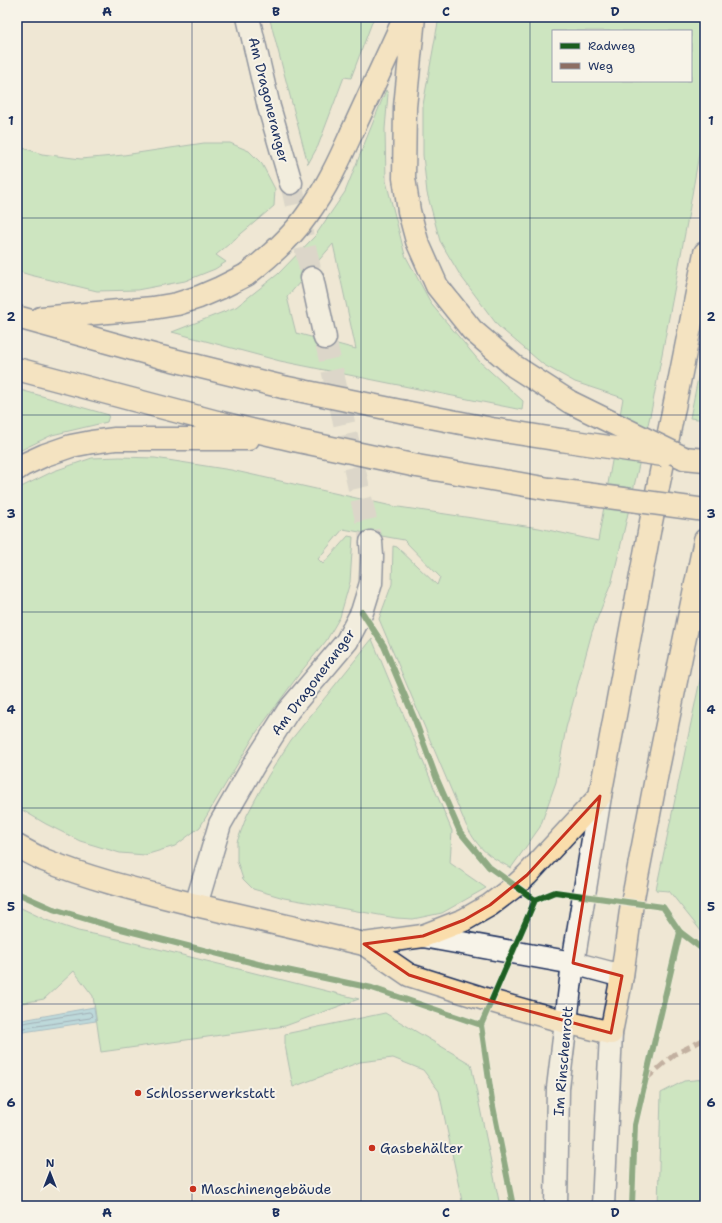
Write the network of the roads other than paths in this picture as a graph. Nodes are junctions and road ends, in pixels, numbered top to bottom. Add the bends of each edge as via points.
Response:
1 (248, 17) edge
2 (405, 17) edge
3 (414, 17) edge
4 (291, 183) tunnel mouth
5 (705, 253) edge
6 (312, 278) tunnel mouth
7 (21, 318) edge
8 (325, 338) tunnel mouth
9 (17, 369) edge
10 (291, 440) junction
11 (684, 458) junction
12 (705, 460) edge
13 (17, 469) edge
14 (705, 510) edge
15 (705, 540) edge
16 (371, 542) tunnel mouth
17 (600, 796) junction
18 (17, 846) edge
19 (196, 905) junction
20 (423, 936) junction
21 (364, 944) junction
22 (573, 963) junction
23 (622, 976) junction
24 (566, 1022) junction
25 (611, 1033) junction
26 (556, 1206) edge
27 (603, 1206) edge

1 - 4 main road, Am Dragoneranger via 269,107
2 - 7 main road, bridge via 332,175 307,216 263,262 246,275 220,288 177,304
3 - 11 main road, bridge via 405,107 404,171 409,211 417,241 437,286 472,330 514,366 570,402
5 - 17 main road via 648,534
6 - 8 main road
7 - 11 main road, bridge via 161,357 283,387 492,429
9 - 10 main road
10 - 13 main road via 114,439 71,446
10 - 14 main road, bridge via 417,466 549,489
11 - 12 main road
15 - 23 main road via 634,896
16 - 19 main road, Am Dragoneranger via 371,583 362,612 347,640 288,711 220,824
17 - 20 main road via 515,886 464,920
17 - 22 main road, Im Rinschenrott
18 - 19 main road via 43,860 70,870
19 - 21 main road
20 - 21 main road
20 - 22 main road
21 - 24 main road via 410,975
22 - 23 main road
22 - 24 main road, Im Rinschenrott
23 - 25 main road
24 - 25 main road
24 - 26 main road, Im Rinschenrott via 558,1088
25 - 27 main road

